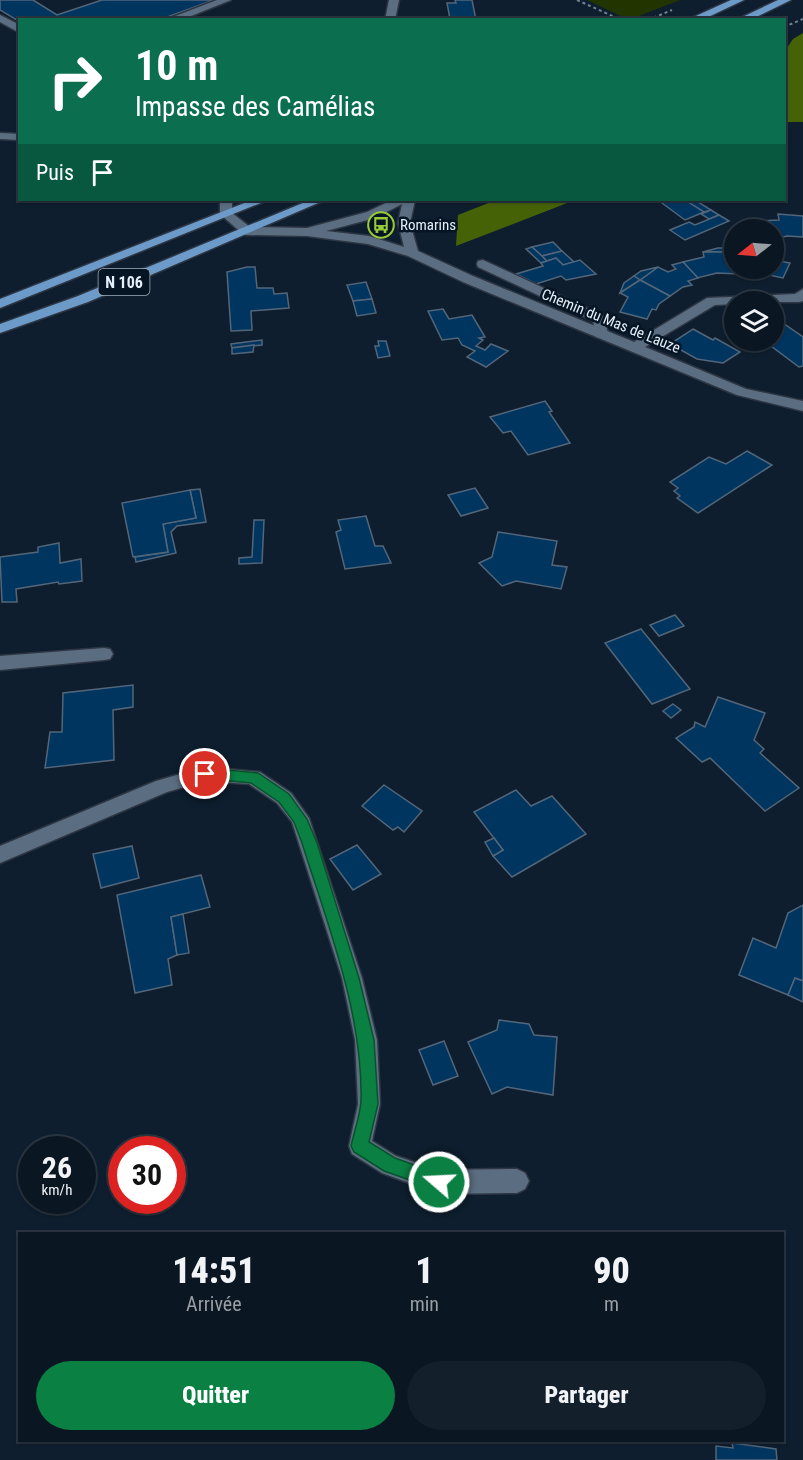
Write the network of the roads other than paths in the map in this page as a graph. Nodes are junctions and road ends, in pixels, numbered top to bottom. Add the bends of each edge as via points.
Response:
1 (226, 0) edge
2 (394, 0) edge
3 (739, 0) edge
4 (786, 0) edge
5 (0, 18) edge
6 (176, 18) edge
7 (390, 18) edge
8 (697, 18) edge
9 (746, 18) edge
10 (18, 29) edge
11 (0, 136) edge
12 (18, 138) edge
13 (226, 201) edge
14 (259, 201) edge
15 (317, 201) edge
16 (398, 201) edge
17 (409, 201) edge
18 (226, 214) junction
19 (247, 231) junction
20 (307, 232) junction
21 (412, 253) junction
22 (483, 264) dead end
23 (803, 293) edge
24 (0, 304) edge
25 (0, 329) edge
26 (601, 334) junction
27 (634, 348) junction
28 (803, 406) edge
29 (104, 654) dead end
30 (0, 663) edge
31 (0, 855) edge
32 (517, 1181) dead end

1 - 6 street
2 - 7 street
3 - 8 main road
4 - 9 main road
5 - 10 street
11 - 12 street
13 - 18 street
14 - 18 main road, N 106
15 - 19 main road, N 106
16 - 20 street via 371,215
17 - 21 street via 404,223
18 - 19 street
18 - 24 main road, N 106
19 - 20 street
19 - 25 main road, N 106
20 - 21 street, Chemin du Mas de Lauze via 369,240
21 - 26 street, Chemin du Mas de Lauze
22 - 26 street via 599,319
23 - 27 street via 799,298 712,301
26 - 27 street, Chemin du Mas de Lauze
27 - 28 street, Chemin du Mas de Lauze via 742,392
29 - 30 street
31 - 32 street via 163,786 205,774 253,777 284,798 300,819 352,978 366,1040 369,1104 360,1146 390,1165 439,1182

